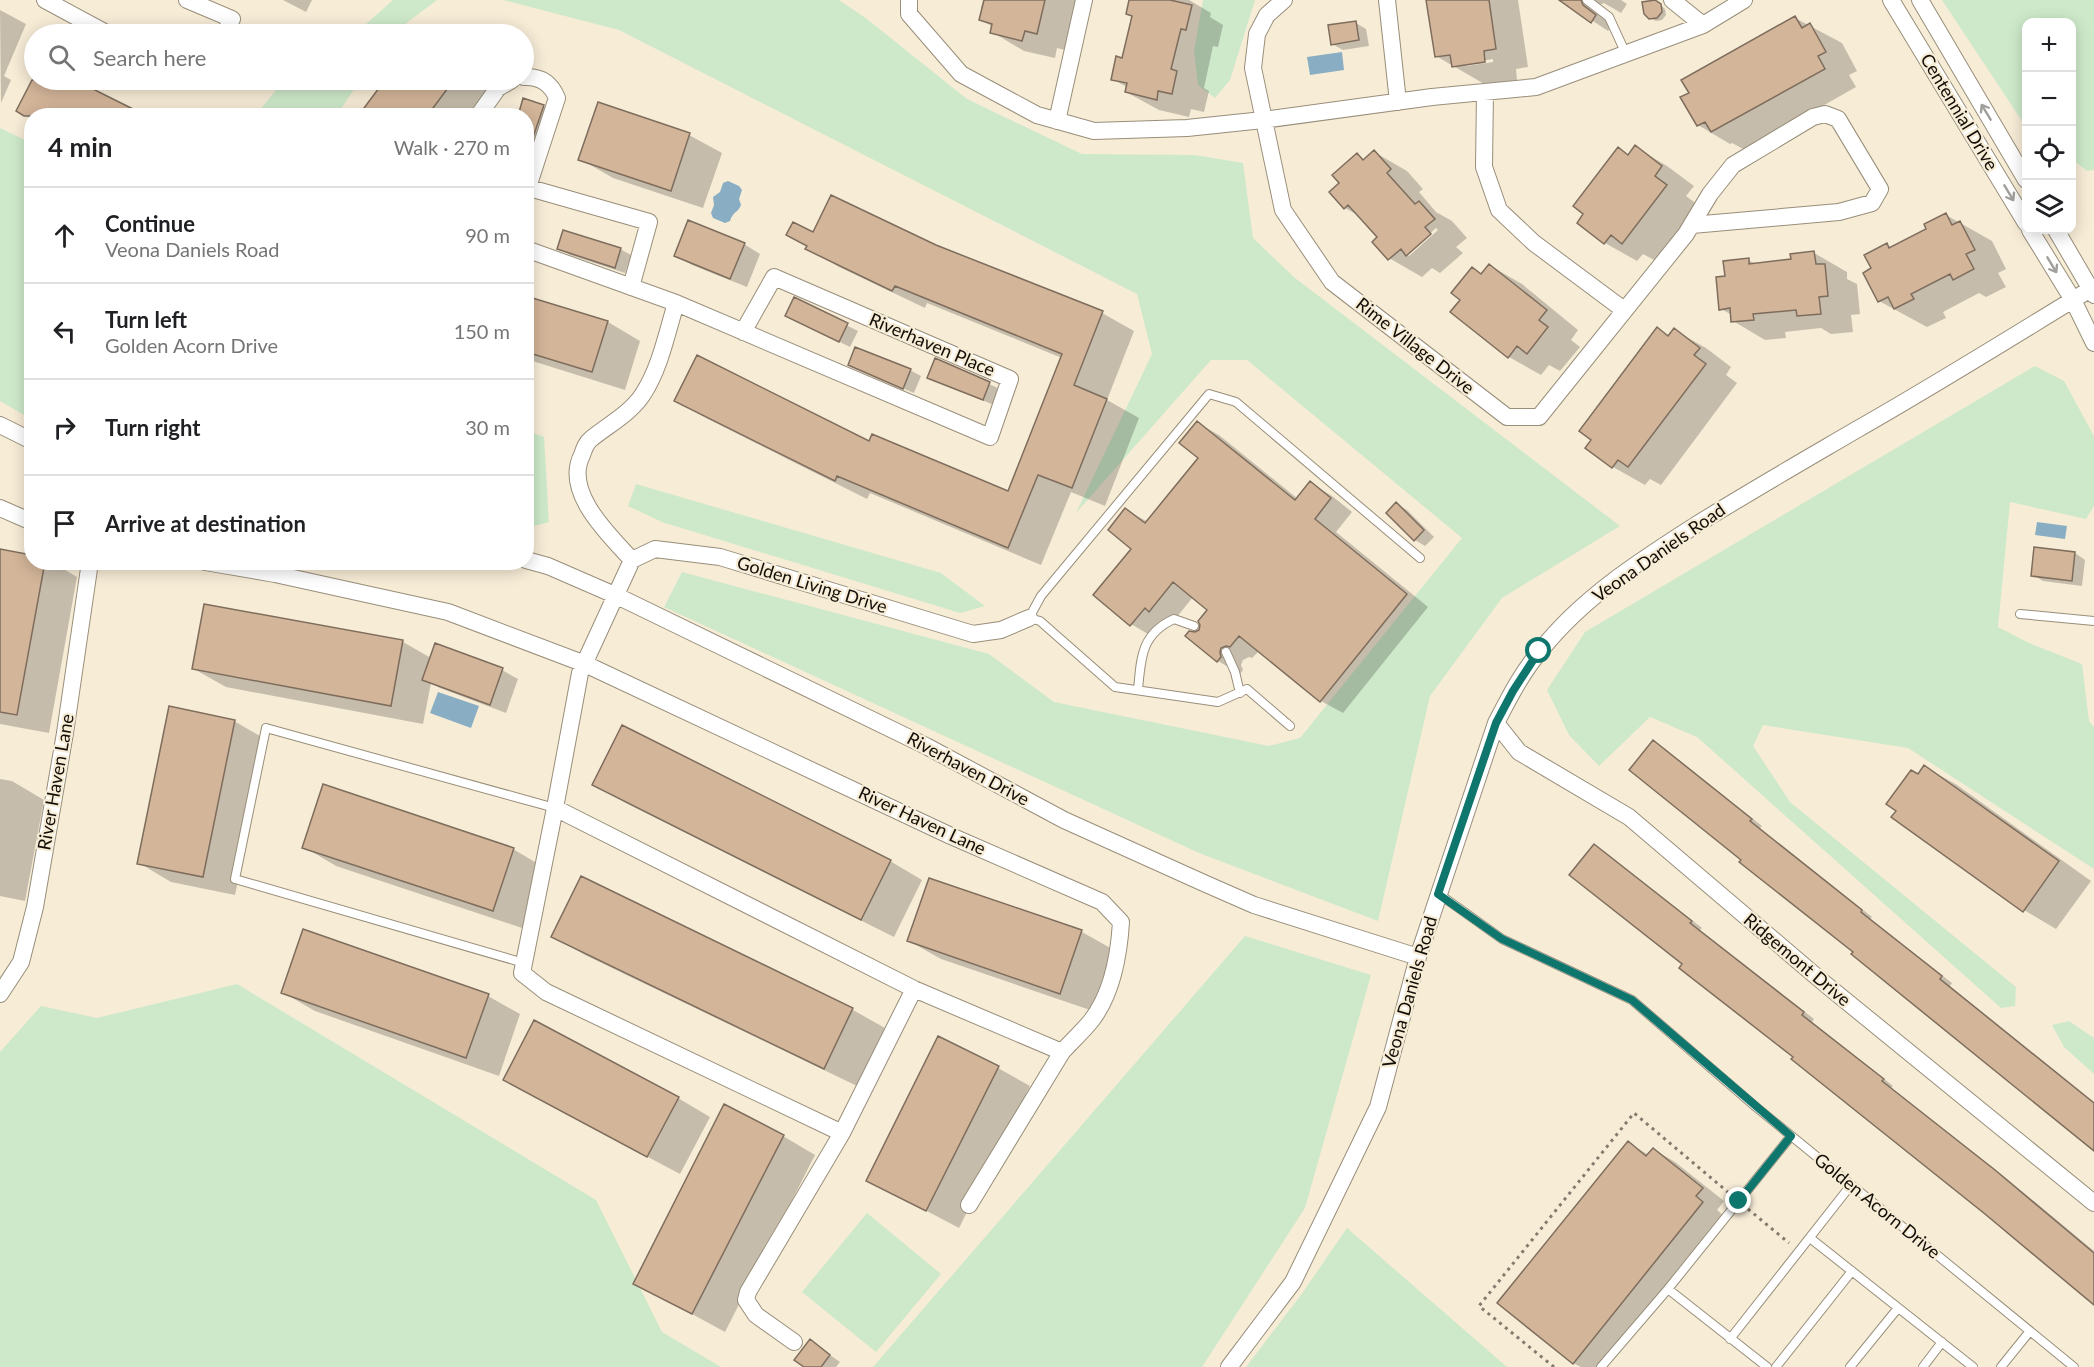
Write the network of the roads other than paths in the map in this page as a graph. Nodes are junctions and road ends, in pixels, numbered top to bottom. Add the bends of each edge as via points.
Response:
1 (45, 0) edge
2 (188, 0) edge
3 (909, 0) edge
4 (1084, 0) edge
5 (1284, 0) edge
6 (1387, 0) edge
7 (1587, 0) edge
8 (1672, 0) edge
9 (1744, 0) edge
10 (1891, 0) edge
11 (1920, 0) edge
12 (89, 24) edge
13 (229, 24) edge
14 (1703, 25) junction
15 (1626, 54) junction
16 (534, 78) edge
17 (497, 90) edge
18 (1485, 92) junction
19 (1398, 102) junction
20 (484, 108) edge
21 (1263, 120) junction
22 (1057, 121) junction
23 (534, 166) edge
24 (2022, 173) edge
25 (534, 189) edge
26 (2022, 216) edge
27 (1692, 225) junction
28 (2032, 234) edge
29 (2058, 234) edge
30 (534, 252) edge
31 (631, 287) junction
32 (2093, 290) edge
33 (2073, 300) junction
34 (676, 303) junction
35 (1624, 310) junction
36 (743, 332) junction
37 (2094, 343) edge
38 (0, 425) edge
39 (24, 437) edge
40 (0, 508) edge
41 (24, 518) edge
42 (1420, 558) dead end
43 (632, 560) junction
44 (534, 562) edge
45 (89, 570) edge
46 (252, 570) edge
47 (617, 596) junction
48 (2020, 614) dead end
49 (1029, 618) junction
50 (2094, 621) edge
51 (1194, 626) dead end
52 (1226, 652) dead end
53 (585, 663) junction
54 (1138, 690) junction
55 (1240, 693) junction
56 (1496, 723) junction
57 (1290, 726) dead end
58 (555, 808) junction
59 (1438, 894) junction
60 (1418, 957) junction
61 (524, 963) junction
62 (914, 989) junction
63 (0, 994) edge
64 (1062, 1052) junction
65 (842, 1133) junction
66 (1791, 1136) junction
67 (1851, 1185) junction
68 (2094, 1203) edge
69 (969, 1205) dead end
70 (1809, 1238) junction
71 (1852, 1271) junction
72 (1668, 1289) junction
73 (1898, 1308) junction
74 (2030, 1331) junction
75 (1730, 1339) junction
76 (794, 1342) dead end
77 (1942, 1342) junction
78 (1229, 1367) edge
79 (1601, 1367) edge
80 (1767, 1367) edge
81 (1776, 1367) edge
82 (1850, 1367) edge
83 (1923, 1367) edge
84 (1973, 1367) edge
85 (2001, 1367) edge
86 (2073, 1367) edge

1 - 12 street
2 - 13 street via 232,19
3 - 22 street via 909,14 961,74 1037,115
4 - 22 street
5 - 21 street, Rime Village Drive via 1267,15 1257,34 1253,68
6 - 19 street
7 - 15 lane via 1609,17
8 - 14 street
9 - 14 street
10 -> 26 street, Centennial Drive
24 -> 11 street, Centennial Drive
14 - 15 street
15 - 18 street via 1536,87
16 - 23 street via 544,80 557,98
17 - 20 street
18 - 19 street
18 - 35 street via 1484,167 1499,210 1534,243
19 - 21 street
21 - 22 street via 1187,128 1094,131
21 - 35 street, Rime Village Drive via 1283,210 1332,282 1507,417 1539,417
25 - 31 street via 649,222
27 - 27 street, Rime Village Drive via 1733,165 1813,117 1825,114 1838,119 1880,189 1872,202 1839,212
27 - 35 street, Rime Village Drive
28 -> 33 street
29 - 32 street
30 - 31 street, Riverhaven Place
31 - 34 street, Riverhaven Place
32 - 33 street, Veona Daniels Road
33 - 37 street
33 - 56 street, Veona Daniels Road via 1748,493 1612,581 1571,616 1539,651
34 - 36 street, Riverhaven Place
34 - 43 street via 643,395 588,441 578,462 578,483 593,516
36 - 36 street, Riverhaven Place via 990,437 1010,379 774,277
38 - 39 street
40 - 41 street
42 - 49 lane via 1236,402 1209,394 1041,596
43 - 47 street
43 - 49 street, Golden Living Drive via 655,549 720,557 973,634 1001,630
44 - 47 street, Riverhaven Drive
45 - 63 street, River Haven Lane via 35,908 21,962
46 - 53 street, River Haven Lane via 448,612
47 - 53 street
47 - 60 street, Riverhaven Drive via 926,746 1065,820 1196,880 1254,905
48 - 50 lane
49 - 54 lane via 1040,621 1115,687
51 - 54 lane via 1174,620 1150,635 1141,659
52 - 55 lane
53 - 58 street
53 - 64 street, River Haven Lane via 1102,903 1120,922 1119,952 1107,992 1092,1020
54 - 55 lane via 1218,702
55 - 57 lane via 1248,689
56 - 59 street, Veona Daniels Road
56 - 68 street, Ridgemont Drive via 1519,752 1629,817 1824,983
58 - 61 street
58 - 61 lane via 266,728 235,879
58 - 62 street
59 - 60 street, Veona Daniels Road
59 - 66 lane, Golden Acorn Drive via 1502,939 1632,1000
60 - 78 street, Veona Daniels Road via 1378,1107 1293,1282
61 - 65 street via 522,974 546,993
62 - 64 street
62 - 65 street
64 - 69 street, River Haven Lane
65 - 76 street via 746,1300 756,1315
66 - 67 lane, Golden Acorn Drive
66 - 72 lane
67 - 70 lane
67 - 74 lane, Golden Acorn Drive
70 - 71 lane
70 - 75 lane
71 - 73 lane
71 - 81 lane
72 - 75 lane
72 - 79 lane
73 - 77 lane
73 - 82 lane
74 - 85 lane
74 - 86 lane, Golden Acorn Drive
75 - 80 lane
77 - 83 lane
77 - 84 lane

